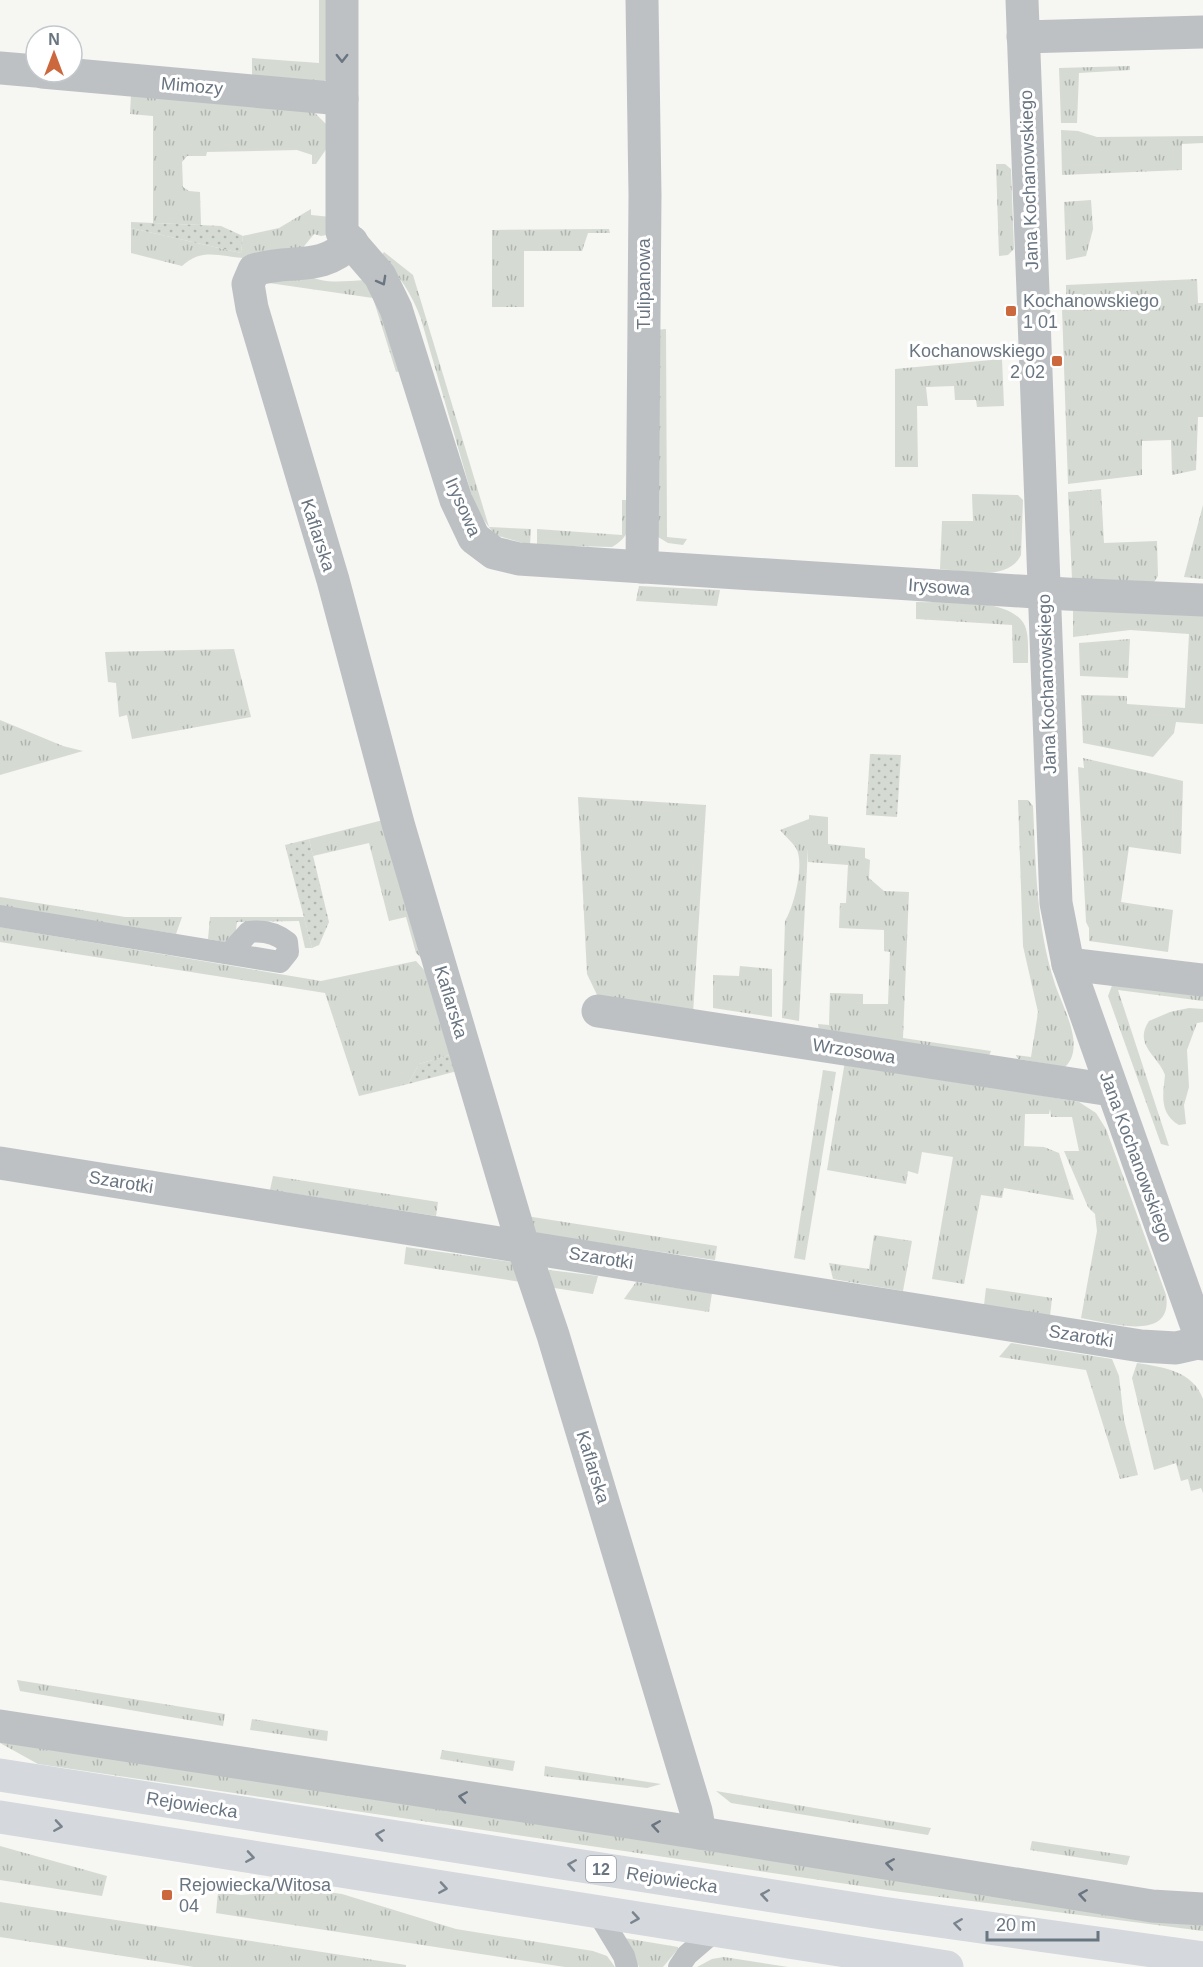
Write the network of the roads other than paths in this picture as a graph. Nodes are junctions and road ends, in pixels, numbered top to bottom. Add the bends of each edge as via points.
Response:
1 (342, 0) edge
2 (642, 0) edge
3 (1022, 0) edge
4 (1203, 33) edge
5 (1023, 37) junction
6 (0, 68) edge
7 (24, 70) edge
8 (84, 76) edge
9 (342, 99) junction
10 (352, 242) junction
11 (642, 567) junction
12 (1044, 593) junction
13 (1203, 600) edge
14 (0, 916) edge
15 (230, 952) dead end
16 (1068, 964) junction
17 (1203, 980) edge
18 (598, 1011) dead end
19 (1111, 1090) junction
20 (0, 1163) edge
21 (523, 1246) junction
22 (1203, 1343) edge
23 (0, 1726) edge
24 (0, 1775) edge
25 (0, 1817) edge
26 (700, 1833) junction
27 (1203, 1910) edge
28 (598, 1913) junction
29 (716, 1930) junction
30 (1203, 1958) edge
31 (627, 1967) edge
32 (679, 1967) edge
33 (947, 1967) edge

1 -> 9 street, Irysowa
2 - 11 street, Tulipanowa
3 - 5 street, Jana Kochanowskiego
4 - 5 street
5 - 12 street, Jana Kochanowskiego
6 - 7 street
8 - 9 street, Mimozy
9 - 10 street, Irysowa via 342,232
10 -> 11 street, Irysowa via 380,276 396,309 456,500 474,538 504,558
10 - 21 street, Kaflarska via 337,256 323,262 254,270 248,284 252,308
11 - 12 street, Irysowa
12 - 13 street, Irysowa
12 - 16 street, Jana Kochanowskiego via 1056,903
14 - 15 lane
16 - 17 street
16 - 19 street, Jana Kochanowskiego
18 - 19 street, Wrzosowa
19 - 22 street, Jana Kochanowskiego
20 - 21 street, Szarotki
21 - 22 street, Szarotki via 1141,1346 1176,1348
21 - 26 street, Kaflarska via 616,1544
26 -> 23 street
30 -> 24 highway, Rejowiecka / 12 via 882,1913
25 -> 28 highway
27 -> 26 street via 1152,1906
28 -> 29 highway
28 - 31 lane
29 - 32 lane
29 - 33 highway

